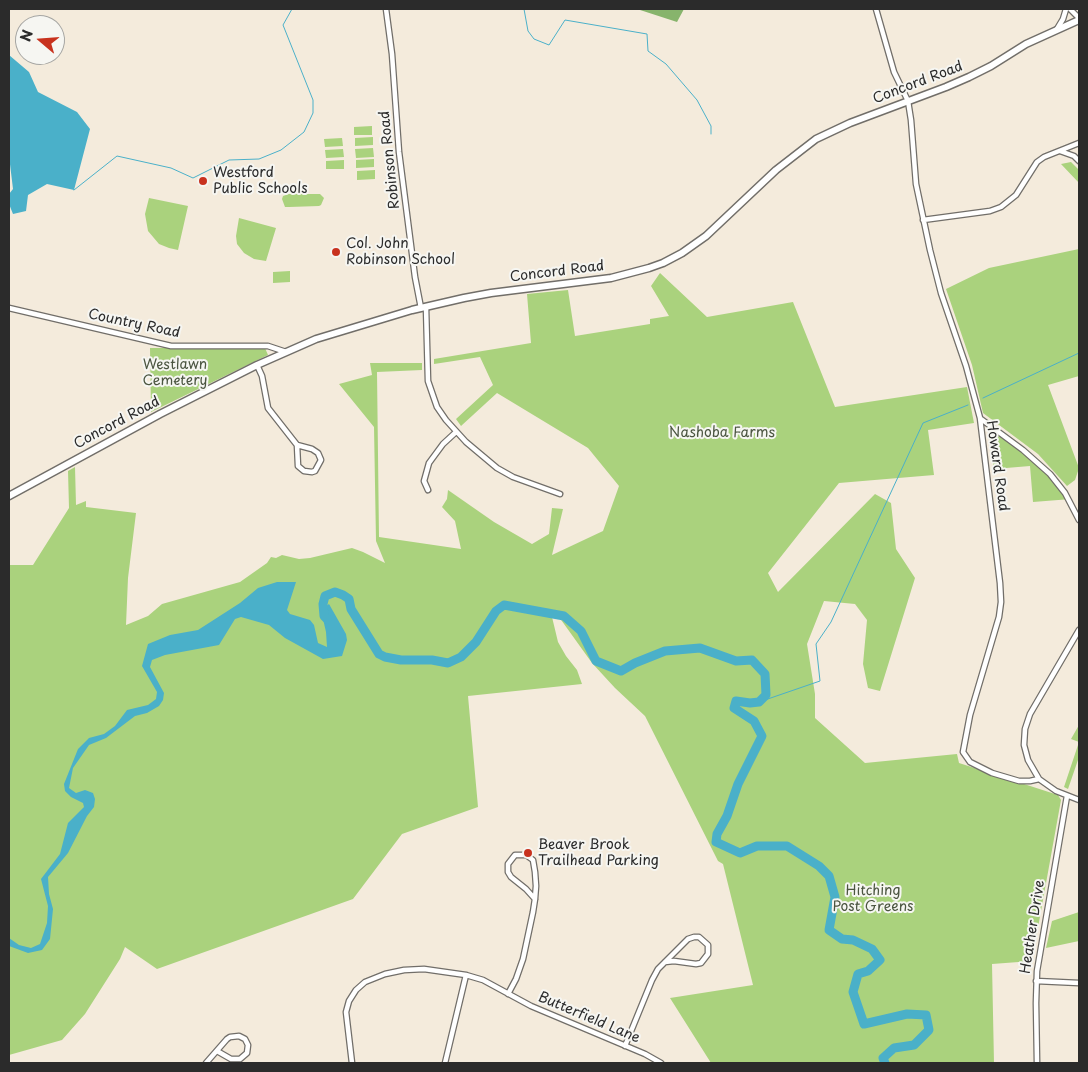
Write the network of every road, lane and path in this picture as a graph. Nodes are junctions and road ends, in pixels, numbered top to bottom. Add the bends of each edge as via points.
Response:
1 (386, 9) edge
2 (876, 9) edge
3 (1066, 9) edge
4 (1070, 9) edge
5 (1079, 19) edge
6 (1057, 29) junction
7 (908, 101) junction
8 (1079, 144) edge
9 (1060, 151) junction
10 (1079, 161) edge
11 (923, 220) junction
12 (9, 308) edge
13 (424, 308) junction
14 (286, 352) junction
15 (257, 365) junction
16 (980, 418) junction
17 (456, 432) junction
18 (297, 445) junction
19 (428, 490) dead end
20 (560, 494) dead end
21 (9, 496) edge
22 (1079, 519) edge
23 (1079, 630) edge
24 (1073, 641) junction
25 (1079, 644) edge
26 (1039, 779) junction
27 (1067, 796) junction
28 (1079, 800) edge
29 (535, 899) junction
30 (665, 962) junction
31 (466, 975) junction
32 (1036, 981) junction
33 (1079, 983) edge
34 (508, 994) junction
35 (625, 1046) junction
36 (216, 1051) junction
37 (206, 1063) edge
38 (352, 1063) edge
39 (445, 1063) edge
40 (661, 1063) edge
41 (1037, 1063) edge

1 - 13 street, Robinson Road via 399,152 415,277
2 - 7 street, Howard Road via 894,72
3 - 6 street
4 - 5 street
5 - 6 main road, Concord Road
6 - 7 main road, Concord Road via 969,77
7 - 11 street, Howard Road
7 - 13 main road, Concord Road via 816,139 776,170 706,236 663,263 611,278 490,293
8 - 9 street
9 - 10 street
9 - 11 street via 1037,162 1016,195 1002,207
11 - 16 street, Howard Road via 935,272
12 - 14 street, Country Road via 171,346 268,346
13 - 14 main road, Concord Road via 324,337
13 - 17 street, Robinson Road via 430,389 437,407
14 - 15 main road, Concord Road
15 - 18 street via 268,408
15 - 21 main road, Concord Road
16 - 22 street via 1043,467 1065,493
16 - 26 street, Howard Road via 1001,602 996,630 970,715 964,752 970,762 992,773 1019,781
17 - 19 street via 429,463 424,481
17 - 20 street, Robinson Road via 497,468
18 - 18 street via 318,453 321,460 315,471 304,472 298,466
23 - 24 street
24 - 25 street
24 - 26 street via 1024,729 1025,753
26 - 27 street
27 - 28 street
27 - 32 street, Heather Drive
29 - 29 street via 534,863 526,855 515,855 508,864 508,872
29 - 34 street via 523,959
30 - 30 street via 702,963 708,954 708,945 702,939 691,938
30 - 35 street via 653,976
31 - 34 street, Butterfield Lane
31 - 38 street, Butterfield Lane via 430,969 404,970 359,986 346,1012
31 - 39 street
32 - 33 street
32 - 41 street, Heather Drive
34 - 35 street, Butterfield Lane
35 - 40 street, Butterfield Lane
36 - 36 street via 233,1036 242,1038 248,1045 247,1053 240,1059 234,1060
36 - 37 street

